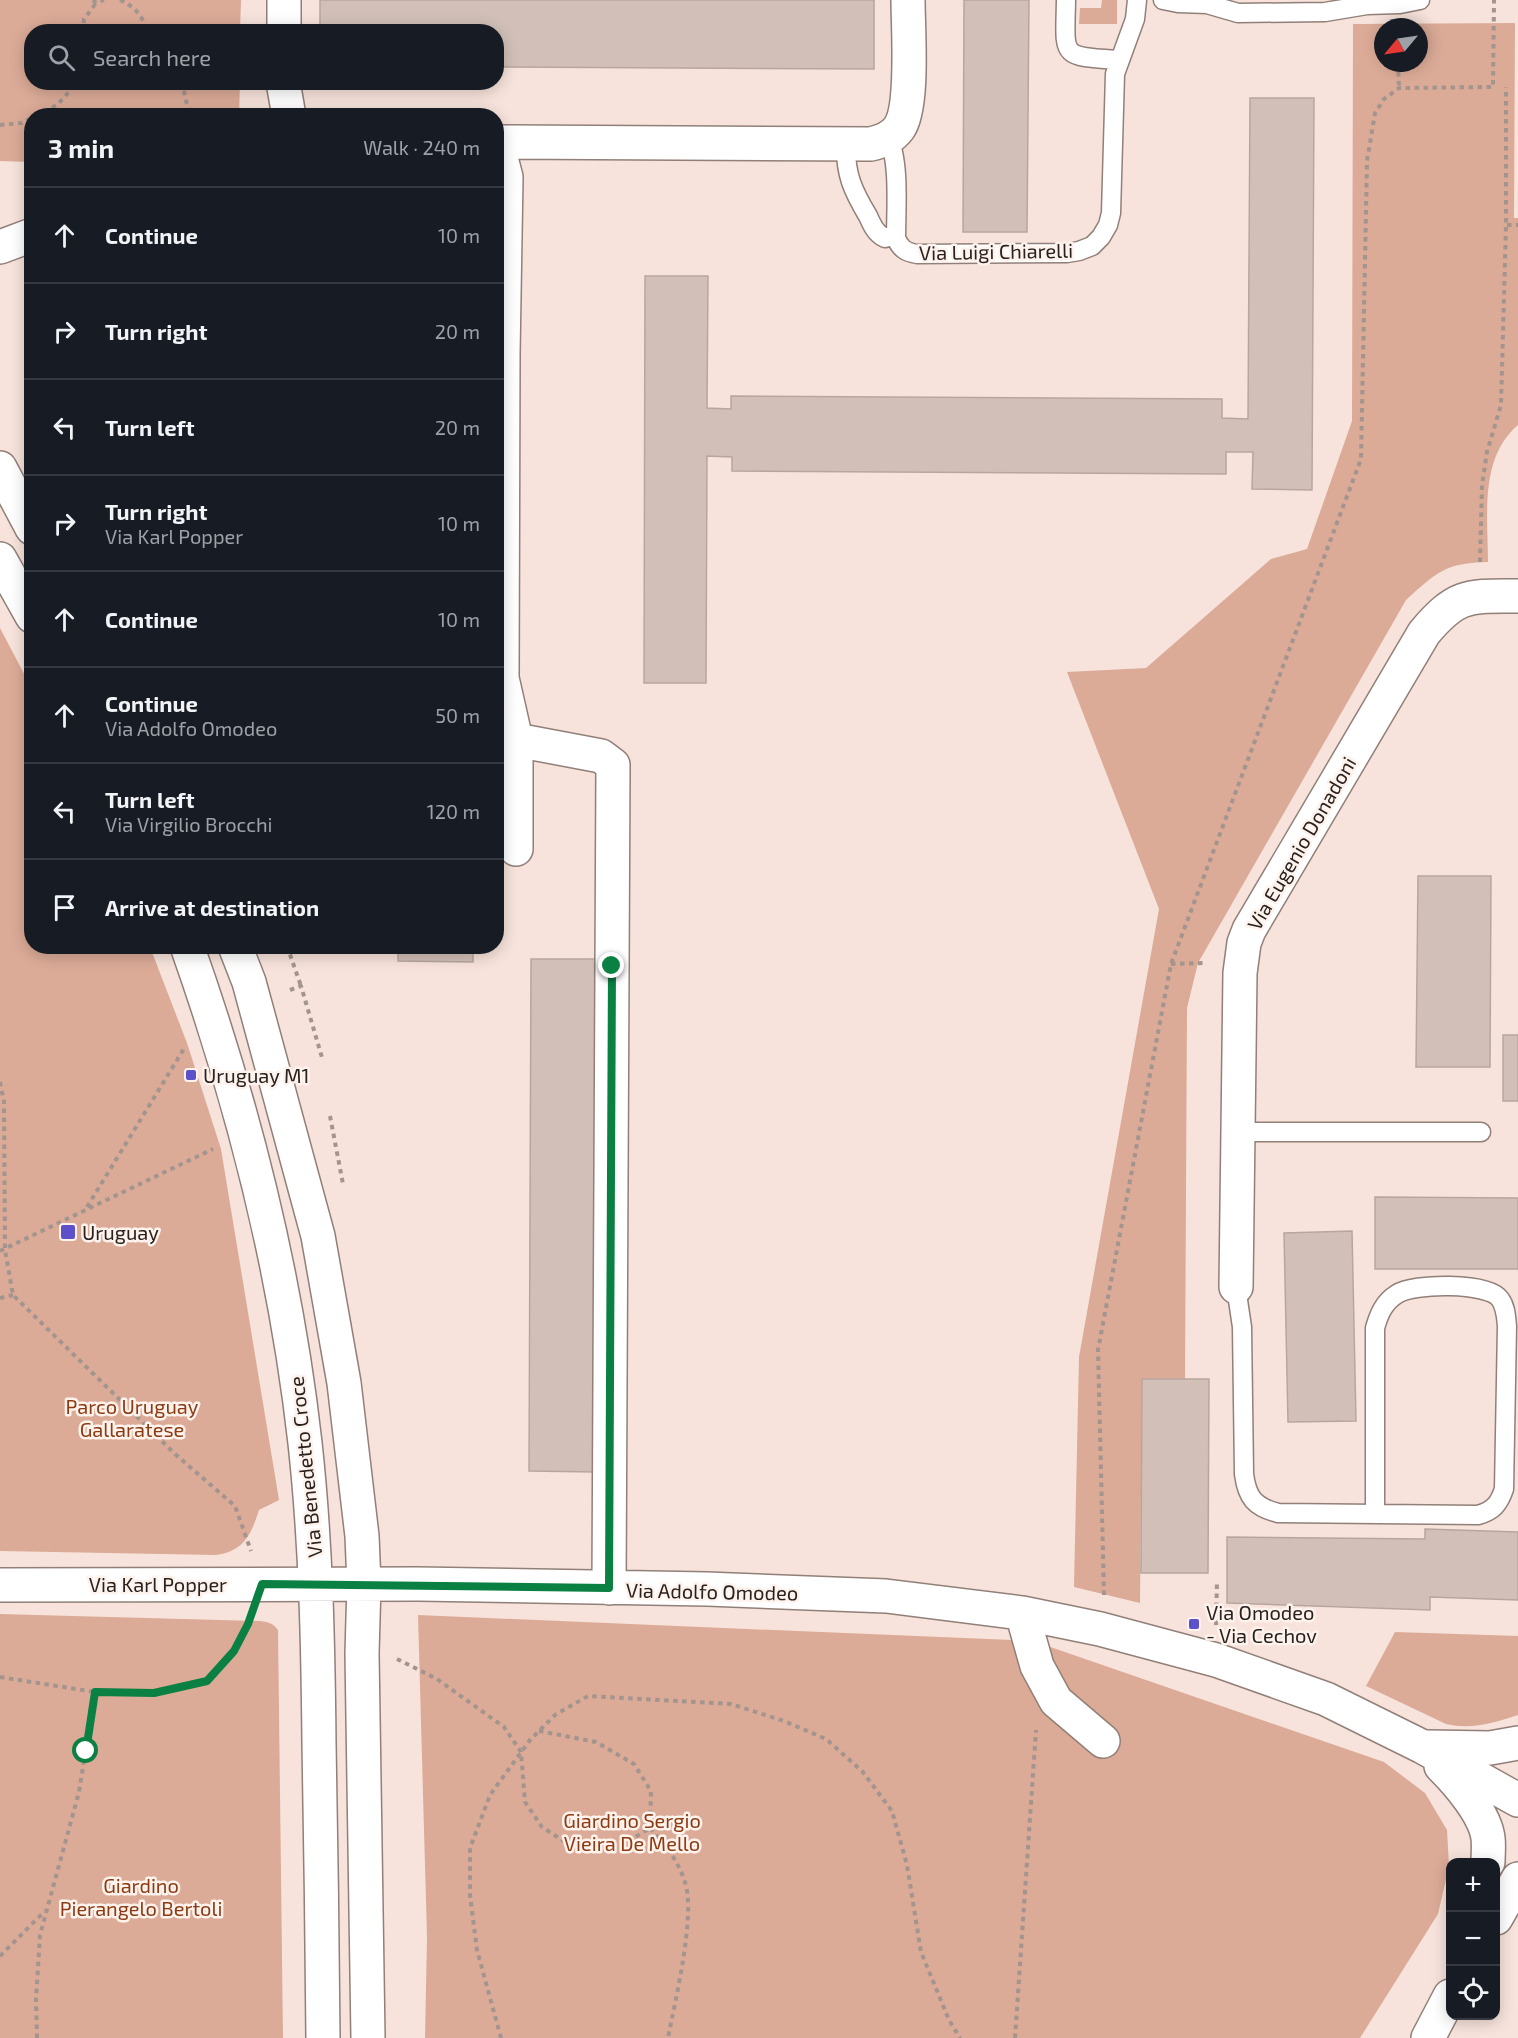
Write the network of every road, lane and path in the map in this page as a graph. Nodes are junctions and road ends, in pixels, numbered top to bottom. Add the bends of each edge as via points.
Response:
1 (104, 0) edge
2 (120, 0) edge
3 (284, 0) edge
4 (908, 0) edge
5 (1066, 0) edge
6 (1137, 0) edge
7 (1163, 0) edge
8 (1420, 0) edge
9 (1494, 0) edge
10 (94, 1) edge
11 (128, 1) edge
12 (84, 24) edge
13 (145, 24) edge
14 (284, 24) edge
15 (1119, 60) junction
16 (1398, 72) edge
17 (1506, 87) dead end
18 (1399, 88) junction
19 (71, 90) edge
20 (184, 90) edge
21 (284, 90) edge
22 (51, 108) edge
23 (188, 108) edge
24 (288, 108) edge
25 (24, 122) edge
26 (0, 125) edge
27 (888, 138) junction
28 (504, 142) edge
29 (846, 144) junction
30 (504, 169) edge
31 (1506, 225) junction
32 (1518, 225) edge
33 (896, 230) junction
34 (24, 238) edge
35 (0, 247) edge
36 (504, 303) edge
37 (0, 468) edge
38 (24, 513) edge
39 (0, 559) edge
40 (1480, 596) junction
41 (1518, 596) edge
42 (24, 602) edge
43 (504, 687) edge
44 (516, 740) junction
45 (516, 849) dead end
46 (190, 954) edge
47 (238, 954) edge
48 (291, 954) edge
49 (1205, 963) dead end
50 (1171, 964) junction
51 (301, 986) junction
52 (290, 990) dead end
53 (187, 1043) dead end
54 (323, 1060) dead end
55 (0, 1082) edge
56 (1238, 1132) junction
57 (1481, 1132) dead end
58 (216, 1147) dead end
59 (87, 1208) junction
60 (3, 1250) edge
61 (1236, 1287) joint
62 (13, 1295) junction
63 (0, 1298) edge
64 (1375, 1514) junction
65 (1217, 1580) dead end
66 (262, 1584) junction
67 (364, 1584) junction
68 (0, 1585) edge
69 (316, 1585) junction
70 (609, 1588) junction
71 (1105, 1601) dead end
72 (1022, 1613) junction
73 (1216, 1623) dead end
74 (396, 1658) dead end
75 (0, 1677) edge
76 (95, 1692) junction
77 (1036, 1722) dead end
78 (538, 1731) junction
79 (1103, 1741) dead end
80 (1518, 1743) edge
81 (1423, 1747) junction
82 (521, 1752) junction
83 (1518, 1800) edge
84 (650, 1828) junction
85 (1488, 1858) edge
86 (1518, 1880) edge
87 (45, 1911) junction
88 (1499, 1912) edge
89 (0, 1956) edge
90 (1446, 2004) edge
91 (37, 2038) edge
92 (323, 2038) edge
93 (368, 2038) edge
94 (501, 2038) edge
95 (668, 2038) edge
96 (960, 2038) edge
97 (1015, 2038) edge
98 (1428, 2038) edge

1 - 10 path
2 - 11 path
3 - 14 street
4 - 27 street via 908,104 900,127
5 - 15 lane via 1068,50 1080,57
6 - 15 lane, Via Luigi Chiarelli via 1135,19
7 - 8 lane via 1207,4 1238,13 1325,12
9 - 18 path via 1493,87
10 - 12 path
11 - 13 path
15 - 33 lane, Via Luigi Chiarelli via 1114,90 1112,213 1105,231 1092,246 1067,253 917,254 900,247
16 - 18 path
17 - 31 path
18 - 50 path via 1384,99 1375,113 1367,161 1361,459
19 - 22 path
20 - 23 path
21 - 24 street
25 - 26 path
27 - 29 street via 871,144
27 - 33 lane, Via Luigi Chiarelli via 895,162
28 - 29 street
29 - 33 lane via 851,186 877,232 885,238
30 - 36 street
31 - 32 path
31 - 40 path via 1501,405 1482,485
34 - 35 street
37 - 38 street
39 - 42 street
40 - 41 street, Via Eugenio Donadoni
40 - 56 street, Via Eugenio Donadoni via 1448,607 1424,633 1249,930 1239,973
43 - 44 street
44 - 45 street
44 - 70 street via 601,756 613,765
46 - 69 street, Via Benedetto Croce via 246,1134 274,1252 303,1423
47 - 67 street via 318,1236 344,1383
48 - 51 path
49 - 50 path
50 - 71 path via 1098,1350
51 - 52 path
51 - 54 path
53 - 59 path
55 - 60 path via 4,1102
56 - 57 lane
56 - 61 street, Via Eugenio Donadoni
58 - 59 path
59 - 60 path
60 - 62 path
61 - 64 lane via 1242,1327 1244,1474 1249,1495 1265,1510 1278,1513
62 - 63 path
62 - 66 path via 175,1454 235,1506
64 - 64 lane via 1478,1515 1500,1501 1507,1326 1500,1299 1491,1291 1462,1286 1412,1289 1399,1292 1379,1312 1375,1328
65 - 73 path
66 - 68 street, Via Karl Popper
66 - 69 street, Via Karl Popper
66 - 76 path via 234,1651 207,1681 154,1693
67 - 69 street, Via Adolfo Omodeo
67 - 70 street, Via Adolfo Omodeo
67 - 93 street
69 - 92 street, Via Benedetto Croce
70 - 72 street, Via Adolfo Omodeo via 886,1596
72 - 79 street via 1037,1666 1056,1701
72 - 81 street, Via Adolfo Omodeo via 1216,1660 1326,1699
74 - 82 path via 437,1678 504,1727
75 - 76 path
76 - 87 path via 79,1792
77 - 97 path
78 - 82 path
78 - 84 path via 596,1742 634,1764 651,1791
78 - 96 path via 555,1715 588,1696 731,1704 784,1720 826,1739 861,1771 892,1811 907,1865 921,1952
80 - 81 street, Via Adolfo Omodeo via 1490,1748
81 - 83 street, Via Adolfo Omodeo
81 - 85 street via 1456,1780 1475,1807 1488,1837
82 - 84 path via 525,1802 542,1827 579,1851 617,1848
82 - 94 path via 490,1795 470,1848 470,1896 477,1950
84 - 95 path via 672,1852 686,1884 684,1948
86 - 88 street
87 - 89 path
87 - 91 path via 37,1966
90 - 98 street

